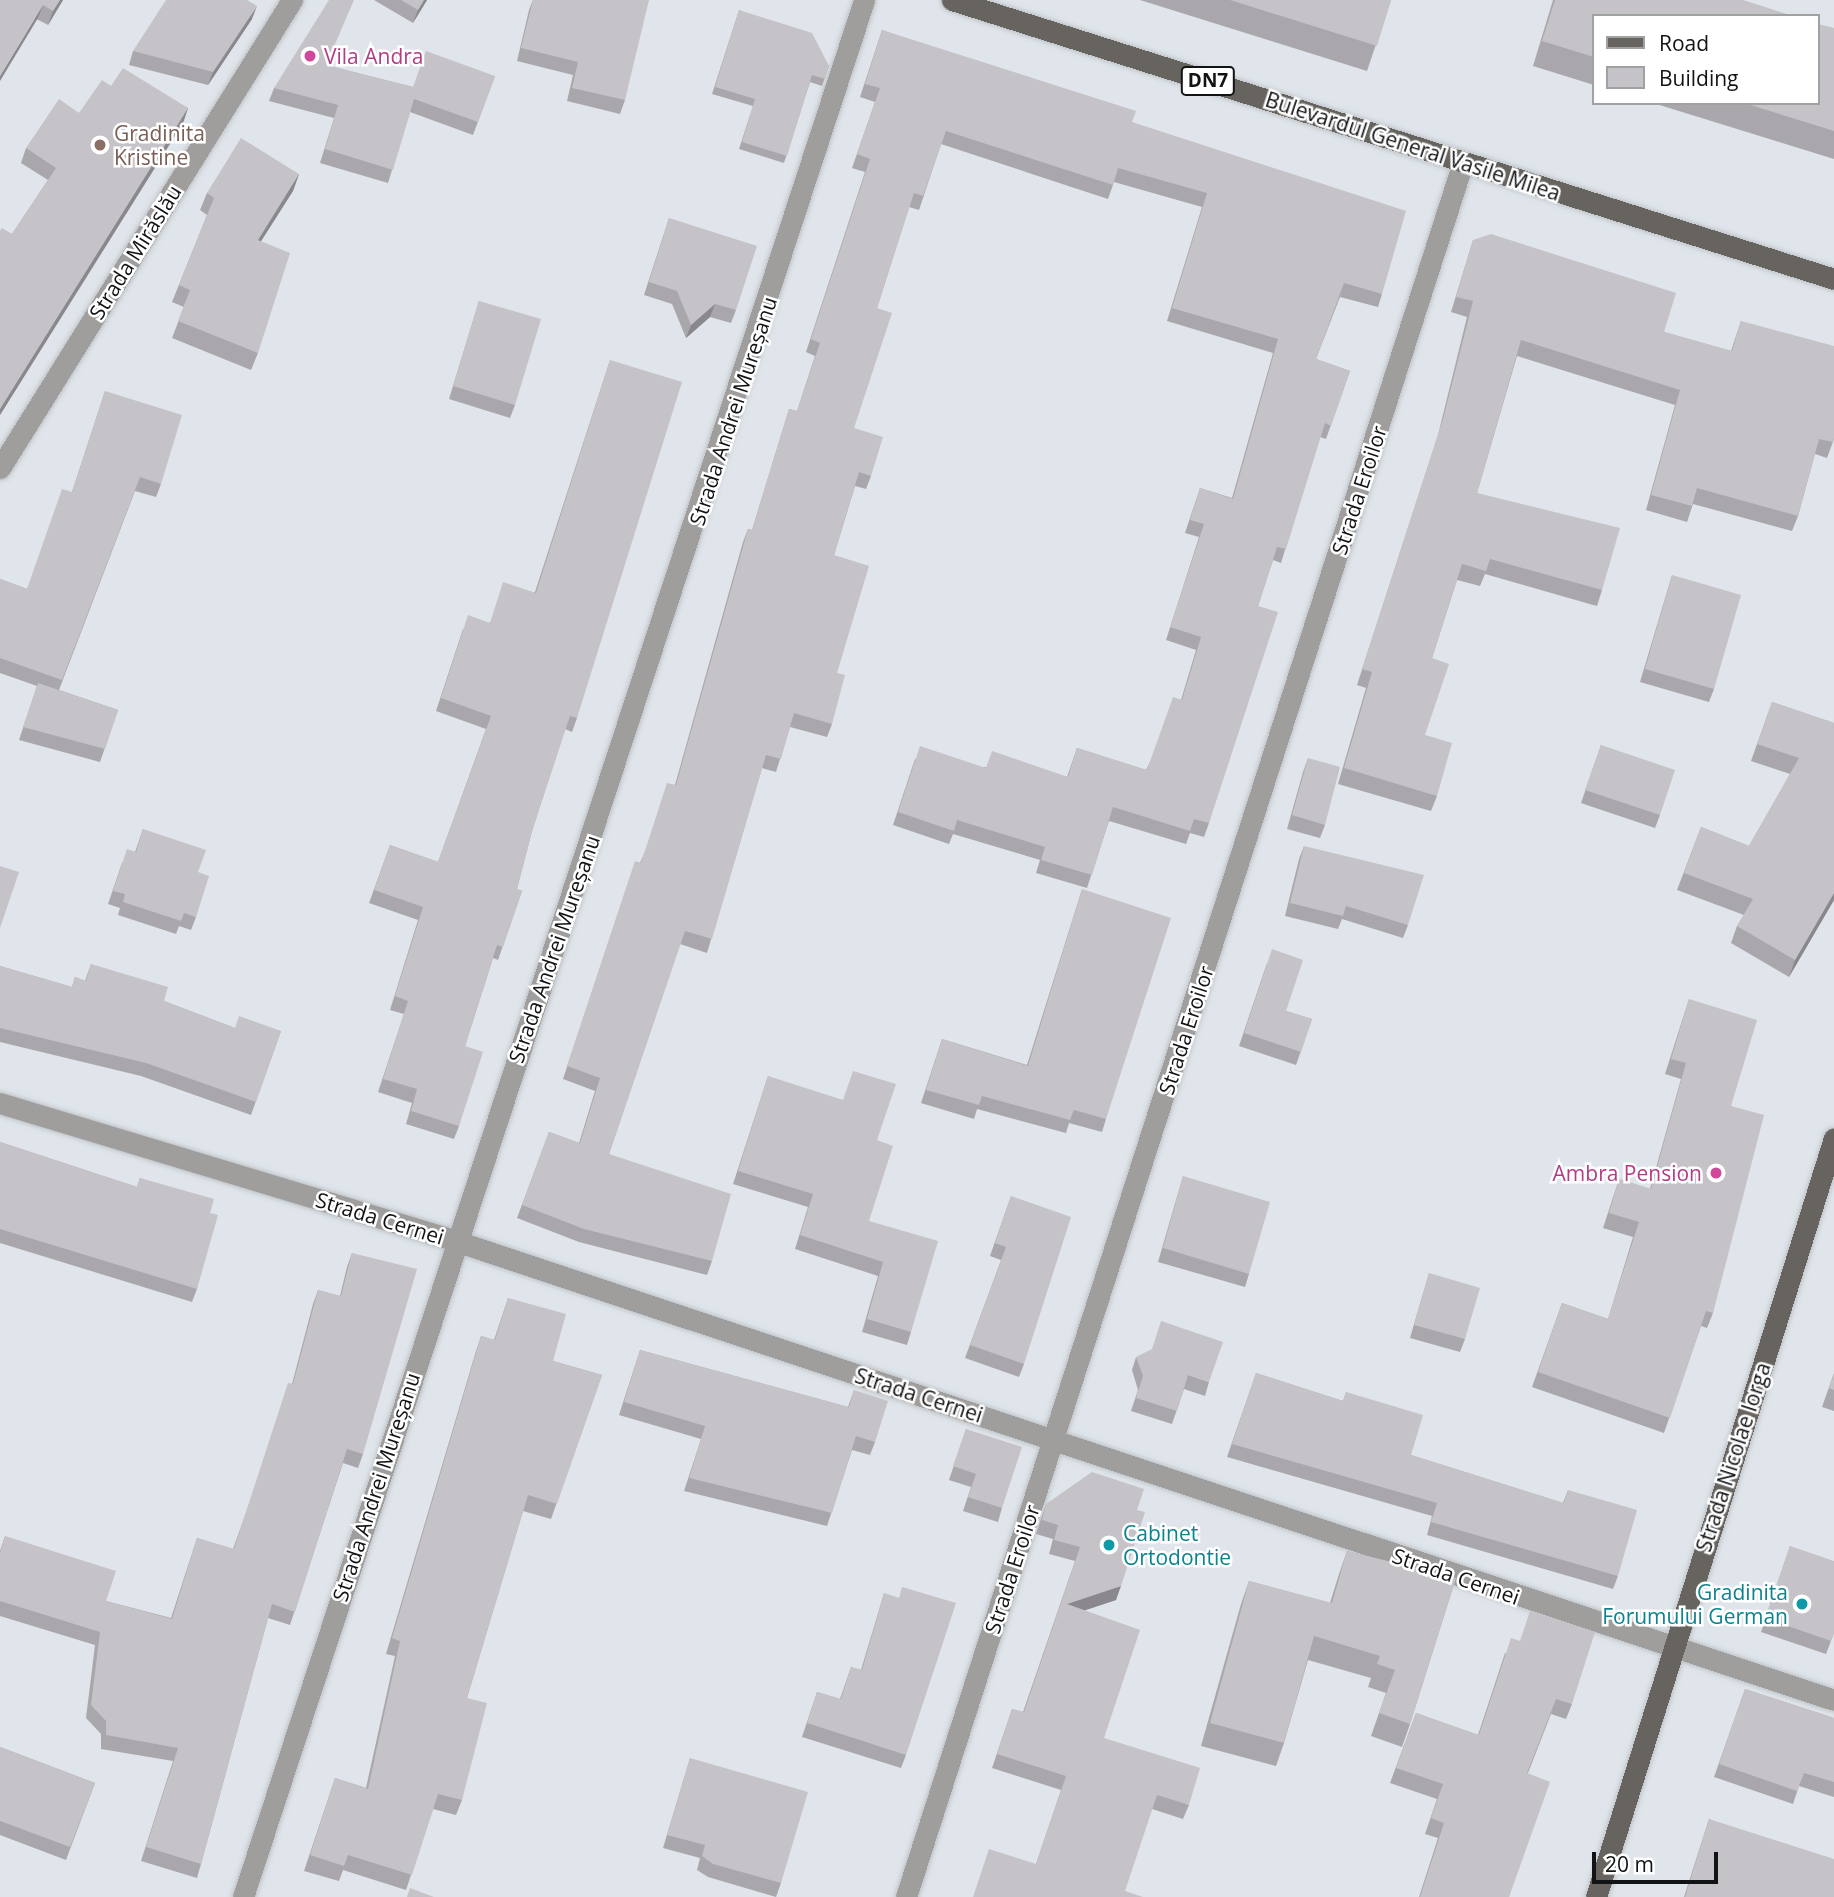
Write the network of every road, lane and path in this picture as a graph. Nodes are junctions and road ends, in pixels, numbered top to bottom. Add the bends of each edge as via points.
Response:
1 (292, 0) edge
2 (864, 0) edge
3 (952, 0) edge
4 (1463, 162) junction
5 (1834, 279) edge
6 (0, 468) edge
7 (0, 1103) edge
8 (1834, 1138) edge
9 (456, 1241) junction
10 (1054, 1439) junction
11 (1673, 1649) junction
12 (1834, 1700) edge
13 (243, 1897) edge
14 (906, 1897) edge
15 (1596, 1897) edge

1 - 6 street, Strada Mirăslău
2 - 9 street, Strada Andrei Mureșanu
3 - 4 main road, Bulevardul General Vasile Milea / DN7
4 - 5 main road, Bulevardul General Vasile Milea / DN7
4 - 10 street, Strada Eroilor
7 - 9 street, Strada Cernei
8 - 11 main road, Strada Nicolae Iorga
9 - 10 street, Strada Cernei
9 - 13 street, Strada Andrei Mureșanu
10 - 11 street, Strada Cernei
10 - 14 street, Strada Eroilor
11 - 12 street, Strada Cernei
11 - 15 main road, Strada Nicolae Iorga

